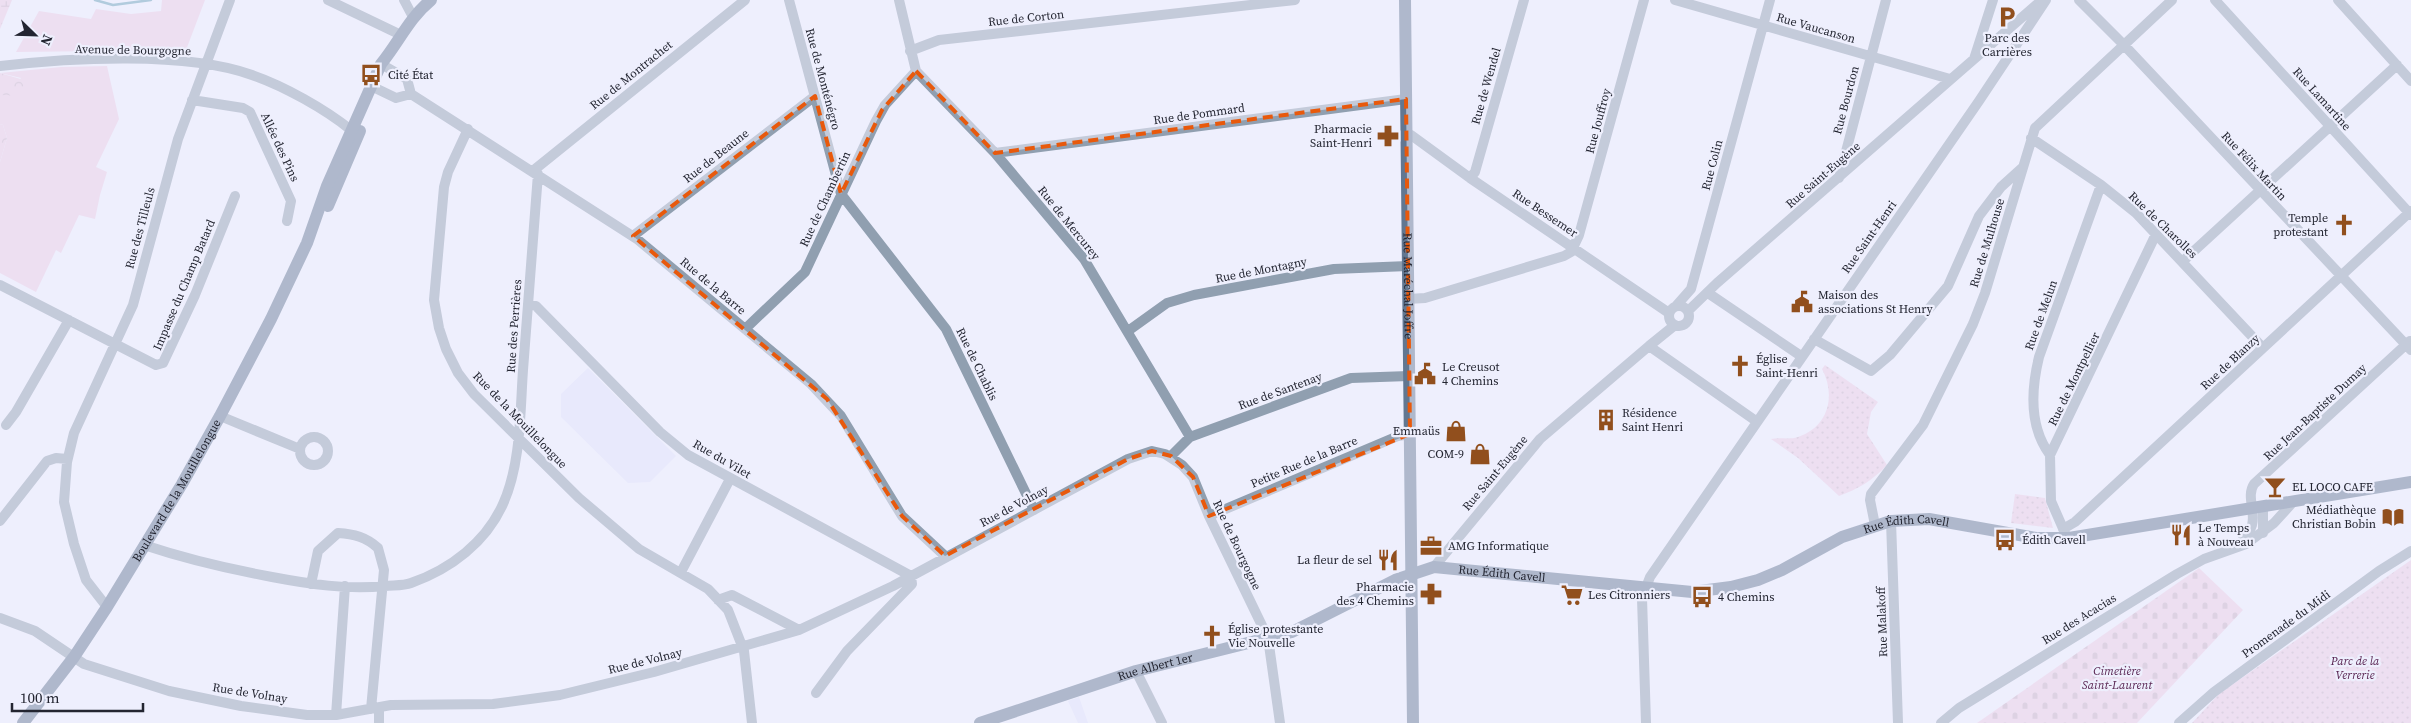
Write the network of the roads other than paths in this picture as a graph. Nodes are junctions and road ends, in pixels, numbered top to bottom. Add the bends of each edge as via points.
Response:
1 (230, 0) edge
2 (328, 0) edge
3 (404, 0) edge
4 (431, 0) edge
5 (745, 0) edge
6 (789, 0) edge
7 (900, 0) edge
8 (1295, 0) edge
9 (1405, 0) edge
10 (1524, 0) edge
11 (1644, 0) edge
12 (1675, 0) edge
13 (1770, 0) edge
14 (1886, 0) edge
15 (1993, 0) edge
16 (2042, 0) edge
17 (2046, 0) edge
18 (2079, 0) edge
19 (2172, 0) edge
20 (2215, 0) edge
21 (2338, 0) edge
22 (413, 17) junction
23 (1763, 26) junction
24 (401, 35) junction
25 (2124, 45) junction
26 (910, 51) junction
27 (1870, 57) junction
28 (1974, 59) junction
29 (206, 64) junction
30 (2397, 65) junction
31 (0, 66) edge
32 (385, 66) junction
33 (916, 71) junction
34 (1950, 79) junction
35 (2411, 81) edge
36 (375, 88) junction
37 (411, 94) junction
38 (815, 96) junction
39 (1406, 99) junction
40 (192, 100) junction
41 (2330, 126) junction
42 (468, 129) junction
43 (352, 130) junction
44 (1407, 135) junction
45 (2031, 138) junction
46 (353, 147) junction
47 (995, 153) junction
48 (2022, 168) junction
49 (536, 172) junction
50 (1470, 178) junction
51 (1839, 178) junction
52 (2101, 185) junction
53 (2260, 191) junction
54 (841, 194) junction
55 (235, 196) dead end
56 (2410, 213) edge
57 (287, 221) dead end
58 (2156, 234) junction
59 (633, 236) junction
60 (307, 243) junction
61 (1574, 248) junction
62 (2182, 261) junction
63 (1408, 266) junction
64 (2341, 276) junction
65 (0, 285) edge
66 (1708, 292) junction
67 (1408, 299) junction
68 (528, 304) junction
69 (1672, 309) junction
70 (1688, 311) junction
71 (69, 320) junction
72 (1675, 325) junction
73 (745, 329) junction
74 (1128, 331) junction
75 (1814, 339) junction
76 (117, 344) junction
77 (2409, 345) edge
78 (1648, 346) junction
79 (2263, 348) junction
80 (1801, 356) junction
81 (1409, 376) junction
82 (220, 416) junction
83 (1756, 422) junction
84 (6, 425) dead end
85 (1410, 434) junction
86 (518, 437) junction
87 (1190, 437) junction
88 (300, 449) dead end
89 (2050, 455) junction
90 (1171, 456) junction
91 (68, 460) junction
92 (730, 479) junction
93 (2411, 482) edge
94 (2293, 502) junction
95 (2258, 508) junction
96 (1034, 510) junction
97 (1208, 516) junction
98 (1891, 521) junction
99 (0, 522) edge
100 (1875, 525) junction
101 (2263, 533) junction
102 (2066, 534) junction
103 (144, 545) junction
104 (2236, 548) junction
105 (2411, 551) edge
106 (945, 556) junction
107 (1434, 567) junction
108 (681, 572) junction
109 (1411, 573) junction
110 (911, 576) junction
111 (311, 584) junction
112 (345, 586) junction
113 (381, 587) junction
114 (1645, 587) junction
115 (718, 600) junction
116 (107, 607) junction
117 (0, 618) edge
118 (799, 630) junction
119 (1268, 638) junction
120 (743, 647) junction
121 (74, 657) junction
122 (1136, 672) junction
123 (816, 693) dead end
124 (375, 708) junction
125 (336, 715) junction
126 (23, 723) edge
127 (379, 723) edge
128 (752, 723) edge
129 (980, 723) edge
130 (1162, 723) edge
131 (1280, 723) edge
132 (1413, 723) edge
133 (1646, 723) edge
134 (1898, 723) edge
135 (1941, 723) edge
136 (2179, 723) edge

1 - 29 street, Rue des Tilleuls
2 - 24 street
3 - 22 street
4 - 22 main road, Boulevard de la Mouillelongue
5 - 49 street, Rue de Montrachet
6 - 38 street, Rue de Monténégro
7 - 26 street
8 - 26 street, Rue de Corton via 940,40
9 - 39 main road, Rue Maréchal Joffre
10 - 50 street, Rue de Wendel via 1475,172
11 - 61 street, Rue Jouffroy
12 - 23 street, Rue Vaucanson
13 - 23 street, Rue Colin
14 - 27 street, Rue Bourdon
15 - 28 street
16 - 28 street, Rue Saint-Eugène
17 - 75 street, Rue Saint-Henri
18 - 25 street, Rue Félix Martin
19 - 25 street, Rue de Mulhouse
20 - 41 street, Rue Lamartine
21 - 30 street
22 - 24 main road, Boulevard de la Mouillelongue
23 - 27 street, Rue Vaucanson
23 - 69 street, Rue Colin via 1690,289
24 - 32 main road, Boulevard de la Mouillelongue
25 - 45 street, Rue de Mulhouse via 2044,118
25 - 53 street, Rue Félix Martin
26 - 33 street
27 - 34 street, Rue Vaucanson
27 - 51 street, Rue Bourdon
28 - 34 street, Rue Saint-Eugène
29 - 31 street, Avenue de Bourgogne via 100,59
29 - 40 street, Rue des Tilleuls
29 - 43 street, Avenue de Bourgogne via 251,74 284,88
30 - 35 street
30 - 41 street
32 - 36 main road, Boulevard de la Mouillelongue
32 - 37 street, Rue de la Barre via 407,79
33 - 47 street, Rue de Mercurey
33 - 54 street, Rue de Chambertin via 882,110
34 - 51 street, Rue Saint-Eugène
36 - 37 street via 396,98
36 - 43 main road, Boulevard de la Mouillelongue
36 - 46 main road, Boulevard de la Mouillelongue
37 - 42 street, Rue de la Barre
38 - 54 street, Rue de Monténégro
38 - 59 street, Rue de Beaune
39 - 44 main road, Rue Maréchal Joffre
39 - 47 street, Rue de Pommard
40 - 57 street, Allée des Pins via 250,112 291,201
40 - 76 street, Rue des Tilleuls via 162,194 133,305
41 - 53 street
41 - 56 street, Rue Lamartine
42 - 49 street, Rue de la Barre
42 - 86 street, Rue de la Mouillelongue via 444,187 434,300 439,328 458,373 474,394
43 - 46 street
43 - 60 main road, Boulevard de la Mouillelongue via 316,213
44 - 50 street, Rue Bessemer
44 - 63 main road, Rue Maréchal Joffre
45 - 48 street, Rue de Mulhouse
45 - 52 street, Rue de Charolles
46 - 60 main road, Boulevard de la Mouillelongue via 321,221
47 - 74 street, Rue de Mercurey via 1084,259
48 - 75 street via 2001,186 1980,216 1948,286 1890,355 1870,371
48 - 100 street, Rue de Mulhouse via 1973,324 1923,425 1871,494
49 - 59 street, Rue de la Barre
49 - 68 street, Rue des Perrières
50 - 61 street, Rue Bessemer
51 - 66 street, Rue Saint-Eugène
52 - 58 street, Rue de Charolles
52 - 89 street, Rue de Melun via 2035,373 2037,433
53 - 62 street
53 - 64 street, Rue Félix Martin
54 - 73 street, Rue de Chambertin via 805,272
54 - 96 street, Rue de Chablis via 946,329
55 - 76 street, Impasse du Champ Batard via 163,364 156,365
56 - 64 street, Rue de Blanzy
58 - 62 street, Rue de Charolles
58 - 89 street, Rue de Montpellier
59 - 73 street, Rue de la Barre
60 - 82 main road, Boulevard de la Mouillelongue
61 - 67 street via 1564,256 1425,298
61 - 69 street, Rue Bessemer
62 - 79 street, Rue de Charolles
63 - 67 main road, Rue Maréchal Joffre
63 - 74 street, Rue de Montagny via 1334,269 1194,295 1167,304
64 - 77 street, Rue Félix Martin
64 - 79 street, Rue de Blanzy
65 - 71 street
66 - 70 street, Rue Saint-Eugène
66 - 80 street
67 - 81 main road, Rue Maréchal Joffre
68 - 86 street, Rue des Perrières
68 - 92 street, Rue du Vilet via 536,306 660,432 688,455
69 - 70 street via 1683,306
69 - 72 street via 1669,320
70 - 72 street via 1687,322
71 - 76 street
71 - 84 street via 21,405
72 - 78 street, Rue Saint-Eugène
73 - 106 street, Rue de la Barre via 827,399 842,416 902,516
74 - 87 street, Rue de Mercurey
75 - 80 street, Rue Saint-Henri
76 - 91 street, Rue des Tilleuls via 74,433
77 - 95 street, Rue Jean-Baptiste Dumay via 2254,484 2251,491
78 - 83 street
78 - 107 street, Rue Saint-Eugène via 1528,452
79 - 102 street, Rue de Blanzy via 2096,502
80 - 83 street, Rue Saint-Henri
81 - 85 main road, Rue Maréchal Joffre
81 - 87 street, Rue de Santenay via 1351,378
82 - 88 street
82 - 103 main road, Boulevard de la Mouillelongue
83 - 114 street, Rue Saint-Henri
85 - 97 street, Petite Rue de la Barre via 1398,436
85 - 109 main road, Rue Maréchal Joffre
86 - 108 street, Rue de la Mouillelongue via 579,498 639,549
86 - 113 street, Rue des Perrières via 510,483 503,504 488,530 461,557 439,570 410,584
87 - 90 street, Rue de Santenay
89 - 102 street, Rue de Montpellier via 2051,501
90 - 96 street, Rue de Volnay via 1152,451 1143,453
90 - 97 street, Rue de Bourgogne via 1193,477
91 - 99 street via 56,458 47,461
91 - 116 street, Rue des Tilleuls via 64,502 74,544 86,580
92 - 108 street
92 - 110 street, Rue du Vilet
93 - 94 main road, Rue Édith Cavell
94 - 95 main road, Rue Édith Cavell
94 - 101 street, Rue des Acacias
95 - 101 street
95 - 102 main road, Rue Édith Cavell
95 - 104 street via 2250,532
96 - 106 street, Rue de Volnay
97 - 119 street, Rue de Bourgogne
98 - 100 main road, Rue Édith Cavell
98 - 102 main road, Rue Édith Cavell via 1929,519 2036,538
98 - 134 street, Rue Malakoff
100 - 114 main road, Rue Édith Cavell via 1842,537 1782,570 1731,587 1692,592
101 - 104 street, Rue des Acacias
103 - 111 street, Rue des Perrières via 201,562
103 - 116 main road, Boulevard de la Mouillelongue
104 - 135 street, Rue des Acacias via 2204,559 2177,574 1959,708
105 - 136 street, Promenade du Midi via 2214,692
106 - 110 street, Rue de Volnay
107 - 109 main road, Rue Édith Cavell
107 - 114 main road, Rue Édith Cavell
108 - 115 street, Rue de la Mouillelongue via 708,589
109 - 119 main road, Rue Albert 1er via 1301,628
109 - 132 main road, Rue Maréchal Joffre
110 - 118 street, Rue de Volnay
110 - 123 street via 912,584 847,651
111 - 112 street, Rue des Perrières
111 - 113 street via 318,551 338,533 363,538 378,548 384,570
112 - 113 street, Rue des Perrières
112 - 125 street
113 - 124 street
114 - 133 street via 1642,598
115 - 118 street via 732,595
115 - 120 street, Rue de la Mouillelongue via 728,610
116 - 121 main road, Boulevard de la Mouillelongue
117 - 121 street, Rue de Volnay via 35,631
118 - 120 street, Rue de Volnay
119 - 122 main road, Rue Albert 1er
119 - 131 street, Rue de Bourgogne
120 - 124 street, Rue de Volnay via 560,695 493,704 406,704
120 - 128 street, Rue de la Mouillelongue
121 - 125 street, Rue de Volnay via 84,664 178,692 241,706 307,715
121 - 126 main road, Boulevard de la Mouillelongue
122 - 129 main road, Rue Albert 1er
122 - 130 street
124 - 125 street, Rue de Volnay
124 - 127 street

